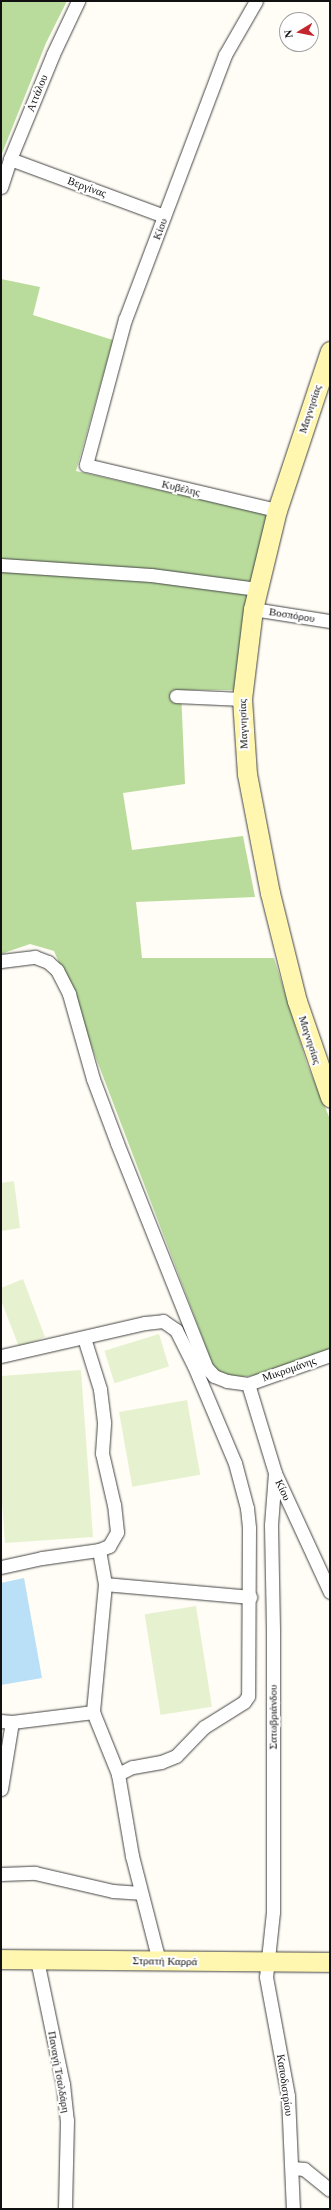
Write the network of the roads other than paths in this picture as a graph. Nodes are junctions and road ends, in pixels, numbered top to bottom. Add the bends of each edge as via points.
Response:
1 (78, 1) edge
2 (256, 1) edge
3 (10, 159) junction
4 (1, 187) edge
5 (164, 216) junction
6 (330, 351) edge
7 (86, 465) joint
8 (277, 510) junction
9 (1, 565) edge
10 (257, 589) junction
11 (253, 609) junction
12 (330, 621) edge
13 (176, 696) dead end
14 (242, 699) junction
15 (1, 961) edge
16 (330, 1097) edge
17 (84, 1338) junction
18 (330, 1355) edge
19 (1, 1356) edge
20 (248, 1384) junction
21 (275, 1473) junction
22 (99, 1550) junction
23 (1, 1567) edge
24 (105, 1584) junction
25 (330, 1592) edge
26 (250, 1597) junction
27 (93, 1712) junction
28 (7, 1722) edge
29 (118, 1774) junction
30 (1, 1789) edge
31 (1, 1874) edge
32 (140, 1893) junction
33 (1, 1959) edge
34 (37, 1960) junction
35 (158, 1961) junction
36 (268, 1962) junction
37 (330, 1962) edge
38 (293, 2168) junction
39 (330, 2190) edge
40 (65, 2209) edge
41 (293, 2209) edge

1 - 3 street, Αττάλου via 53,54
2 - 5 street, Κίου via 225,55
3 - 4 street, Αττάλου
3 - 5 street, Βεργίνας
5 - 7 street, Κίου via 125,319
6 - 8 street, Μαγνησίας
7 - 8 street, Κυβέλης
8 - 10 street, Μαγνησίας
9 - 10 street via 151,575
10 - 11 street, Μαγνησίας
11 - 12 street, Βοσπόρου
11 - 14 street, Μαγνησίας
13 - 14 street
14 - 16 street, Μαγνησίας via 247,774 270,893 297,1001
15 - 20 street via 35,956 57,970 69,994 93,1079 117,1143 206,1367 214,1376 221,1379
17 - 19 street
17 - 22 street via 100,1389 104,1422 102,1453 117,1518 114,1540 109,1546
17 - 26 street via 156,1321 163,1321 176,1330 235,1463 247,1508
18 - 20 street, Μικρομάνης
20 - 21 street, Κίου
21 - 25 street, Κίου
21 - 36 street, Σατωβριάνδου via 271,1525 274,1912
22 - 23 street
22 - 24 street
24 - 26 street
24 - 27 street
26 - 29 street via 248,1696 244,1702 204,1727 176,1756 161,1762 132,1767
27 - 28 street
27 - 29 street
28 - 30 street
29 - 32 street
31 - 32 street via 35,1873 113,1891
32 - 35 street
33 - 34 street, Στρατή Καρρά
34 - 35 street, Στρατή Καρρά
34 - 40 street, Παναγή Τσαλδάρη via 63,2084 67,2120
35 - 36 street, Στρατή Καρρά
36 - 37 street, Στρατή Καρρά
36 - 38 street, Καποδιστρίου via 267,1988 286,2080
38 - 39 street via 304,2169
38 - 41 street, Καποδιστρίου

